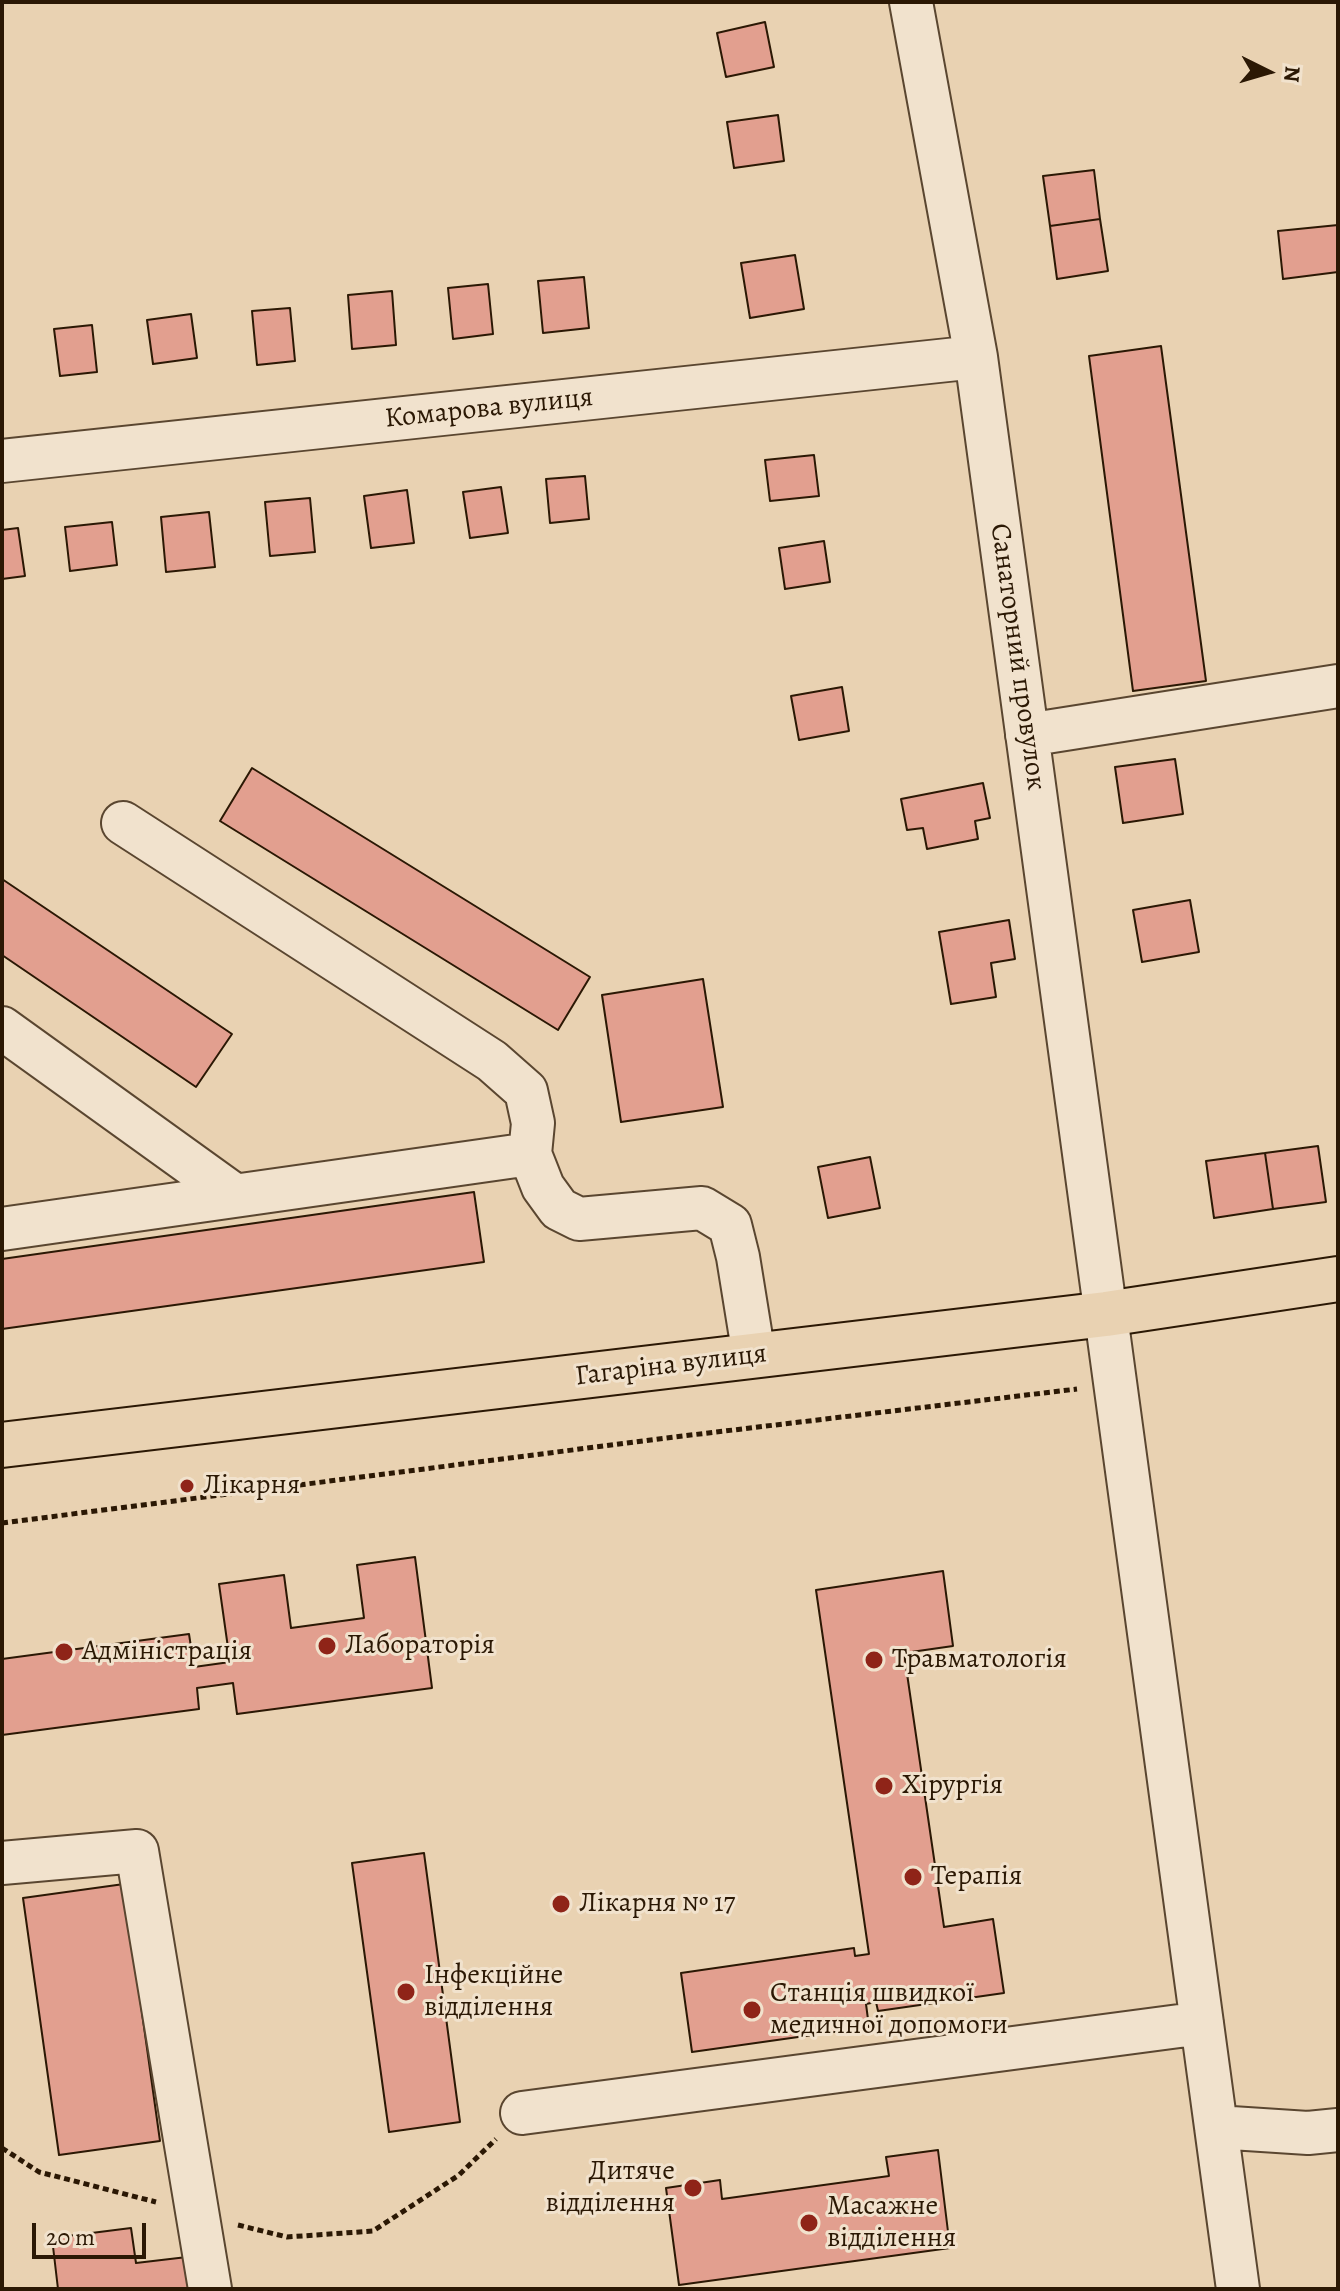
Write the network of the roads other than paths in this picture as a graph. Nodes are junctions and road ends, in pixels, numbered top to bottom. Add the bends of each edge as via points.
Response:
1 (911, 2) edge
2 (976, 357) junction
3 (2, 461) edge
4 (1338, 686) edge
5 (1027, 735) junction
6 (123, 823) dead end
7 (2, 1028) edge
8 (530, 1154) junction
9 (234, 1195) junction
10 (2, 1229) edge
11 (1338, 1279) edge
12 (1106, 1314) junction
13 (754, 1356) junction
14 (2, 1445) edge
15 (2, 1863) edge
16 (1202, 2023) junction
17 (522, 2113) road end
18 (1216, 2127) junction
19 (1338, 2130) edge
20 (210, 2289) edge
21 (1238, 2289) edge

1 - 2 street, Санаторний провулок
2 - 3 street, Комарова вулиця
2 - 5 street, Санаторний провулок
4 - 5 street
5 - 12 street, Санаторний провулок
6 - 8 street via 492,1061 526,1091 533,1123
7 - 9 street
8 - 9 street
8 - 13 street via 559,1209 579,1219 702,1208 730,1225
9 - 10 street
11 - 12 main road, Гагаріна вулиця
12 - 13 main road, Гагаріна вулиця
12 - 16 street, Санаторний провулок
13 - 14 main road, Гагаріна вулиця
15 - 20 street via 137,1851
16 - 17 street
16 - 18 street, Санаторний провулок
18 - 19 street
18 - 21 street, Санаторний провулок

